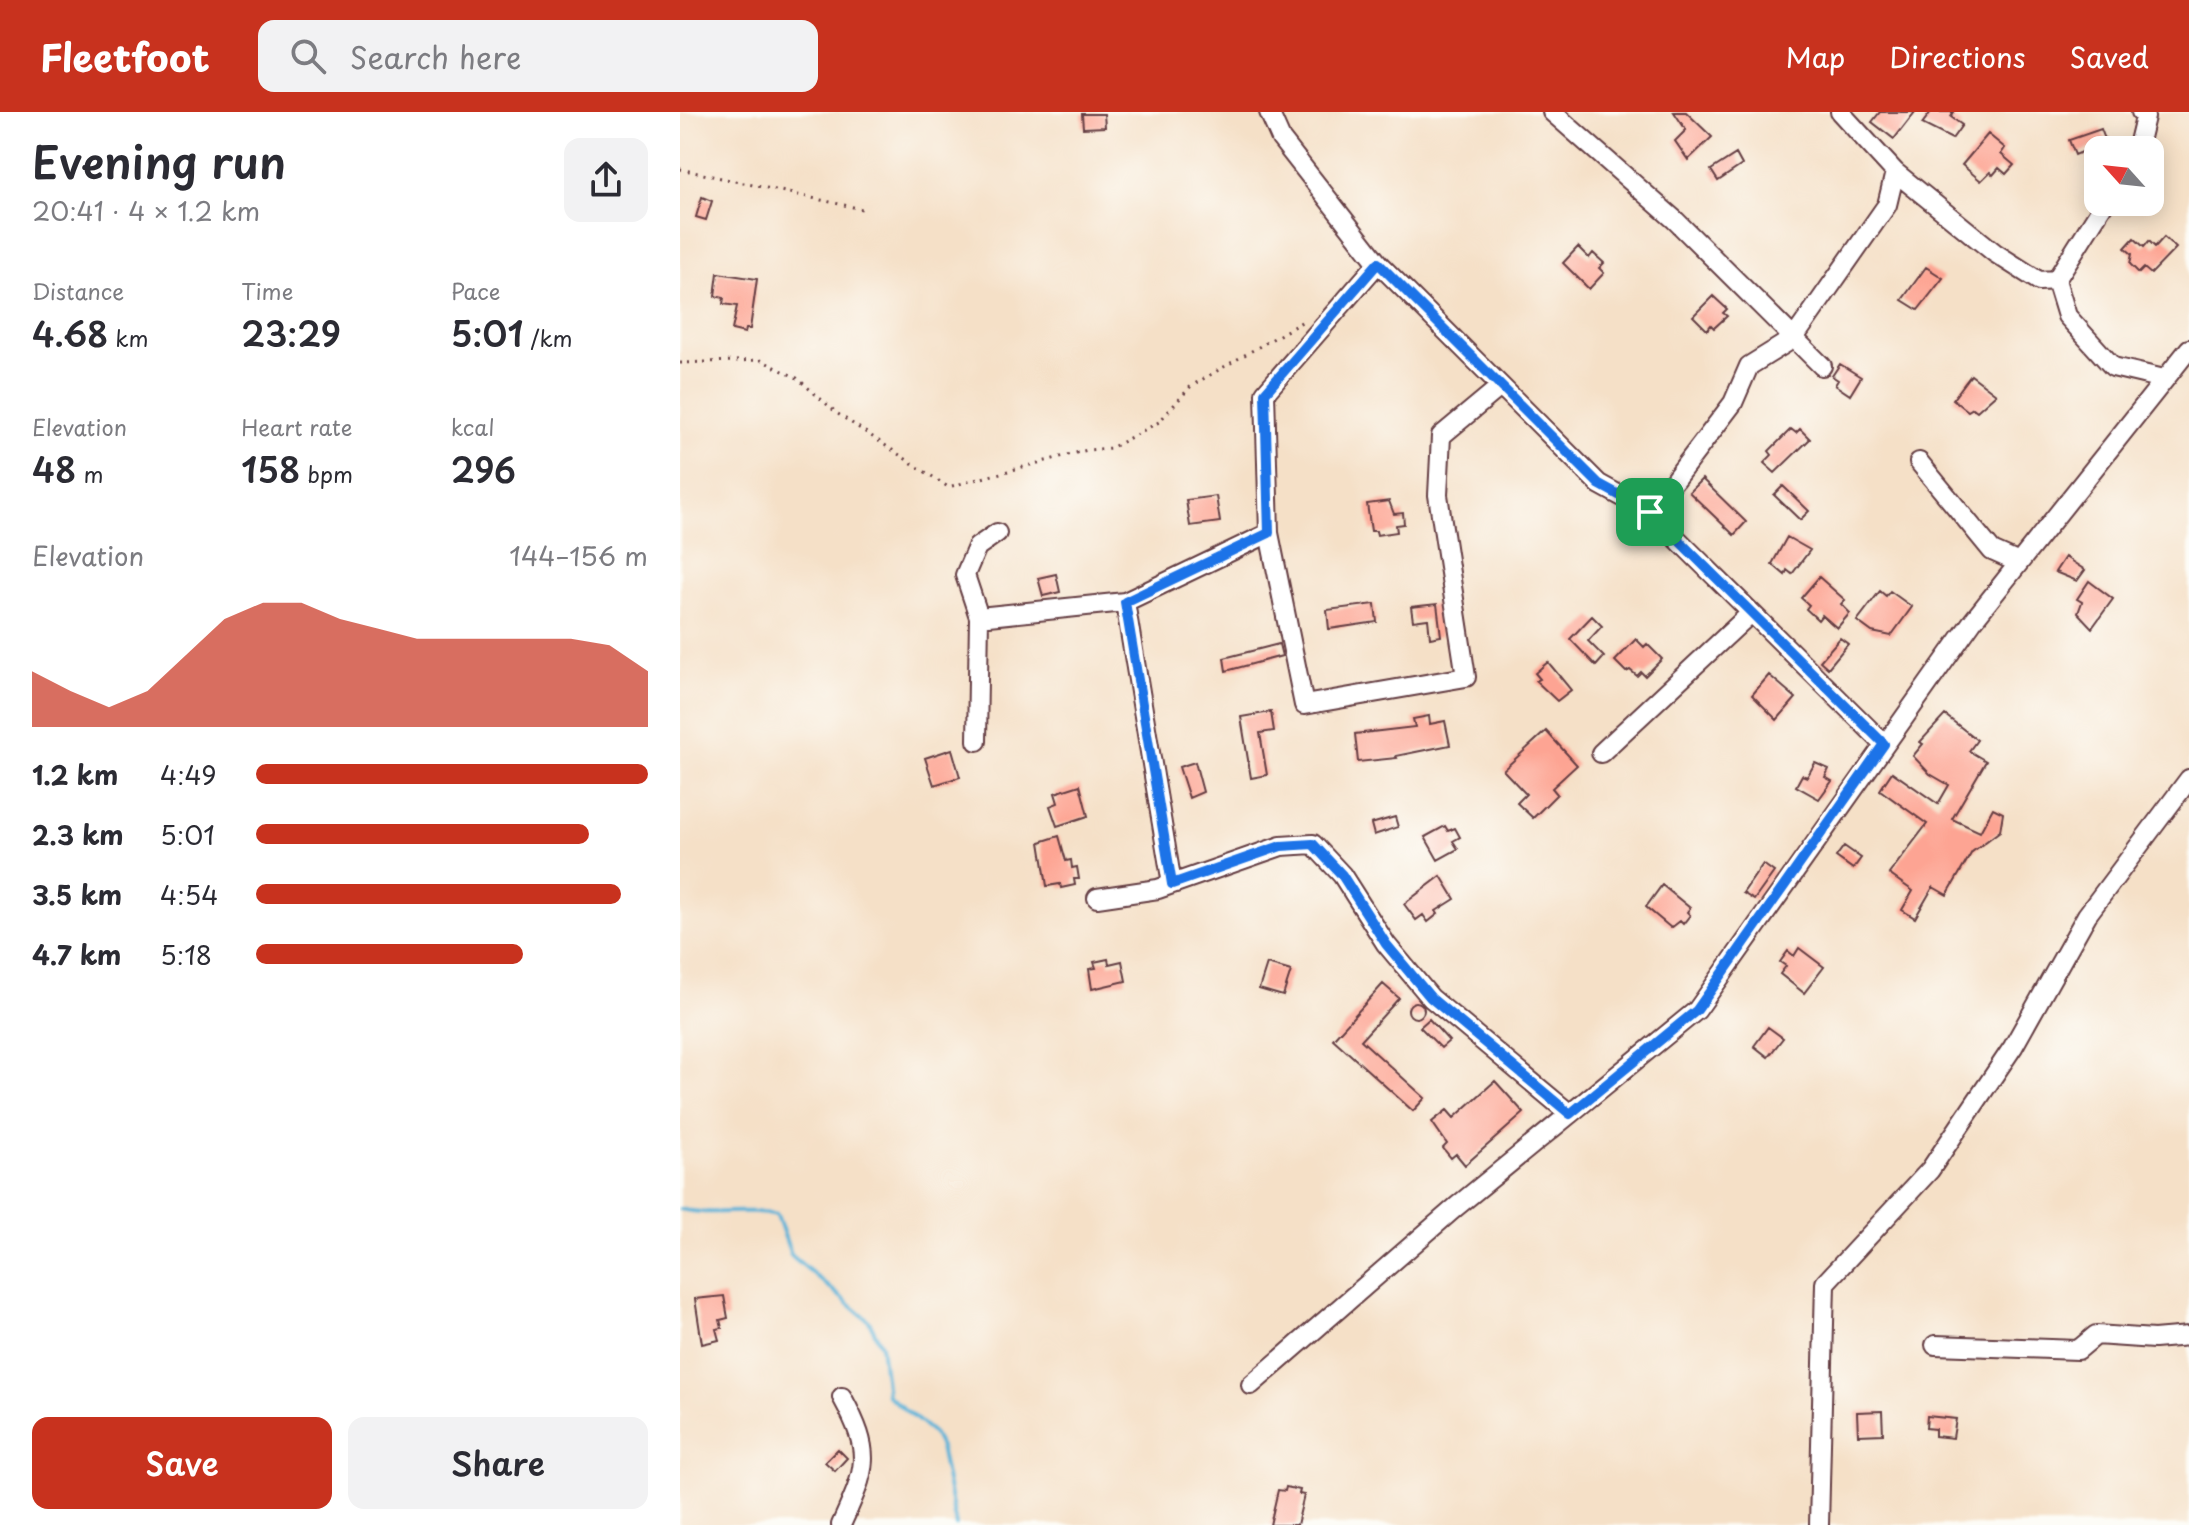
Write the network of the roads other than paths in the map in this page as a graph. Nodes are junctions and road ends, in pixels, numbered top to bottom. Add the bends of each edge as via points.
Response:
1 (1269, 112) edge
2 (1552, 112) edge
3 (1840, 112) edge
4 (2141, 112) edge
5 (2140, 136) edge
6 (1895, 172) junction
7 (2096, 216) edge
8 (1378, 263) junction
9 (2056, 280) junction
10 (1794, 338) junction
11 (2189, 349) edge
12 (1822, 366) dead end
13 (2164, 379) junction
14 (1501, 386) junction
15 (1919, 462) dead end
16 (1650, 512) junction
17 (997, 533) dead end
18 (1269, 533) junction
19 (2019, 563) junction
20 (1125, 602) junction
21 (1751, 613) junction
22 (979, 617) junction
23 (977, 741) dead end
24 (1884, 744) junction
25 (1601, 753) dead end
26 (2189, 779) edge
27 (1172, 884) junction
28 (1097, 898) dead end
29 (1570, 1114) junction
30 (2189, 1336) edge
31 (1935, 1345) dead end
32 (1251, 1385) dead end
33 (842, 1397) dead end
34 (841, 1525) edge
35 (1819, 1525) edge

1 - 8 street via 1281,139
2 - 10 street via 1675,220
3 - 6 street
4 - 5 street via 2145,117
6 - 9 street via 1995,253 2039,281
6 - 10 street via 1887,205
7 - 9 street
8 - 14 street
8 - 18 street via 1265,393
9 - 13 street via 2067,316 2113,367
10 - 12 street
10 - 16 street via 1749,366 1733,403
11 - 13 street
13 - 19 street
14 - 16 street via 1599,484
14 - 18 street via 1441,436 1438,495 1466,677 1304,705
15 - 19 street via 1992,551
16 - 21 street
17 - 22 street via 977,547 965,575
18 - 20 street
19 - 24 street
20 - 22 street
20 - 27 street
21 - 24 street
21 - 25 street
22 - 23 street
24 - 29 street via 1697,1010
26 - 35 street via 2087,915 2013,1047 1930,1170 1825,1283
27 - 28 street
27 - 29 street via 1281,846 1313,844 1342,875 1386,944 1431,998
29 - 32 street
30 - 31 street via 2096,1335 2078,1350
33 - 34 street via 862,1434 862,1479

